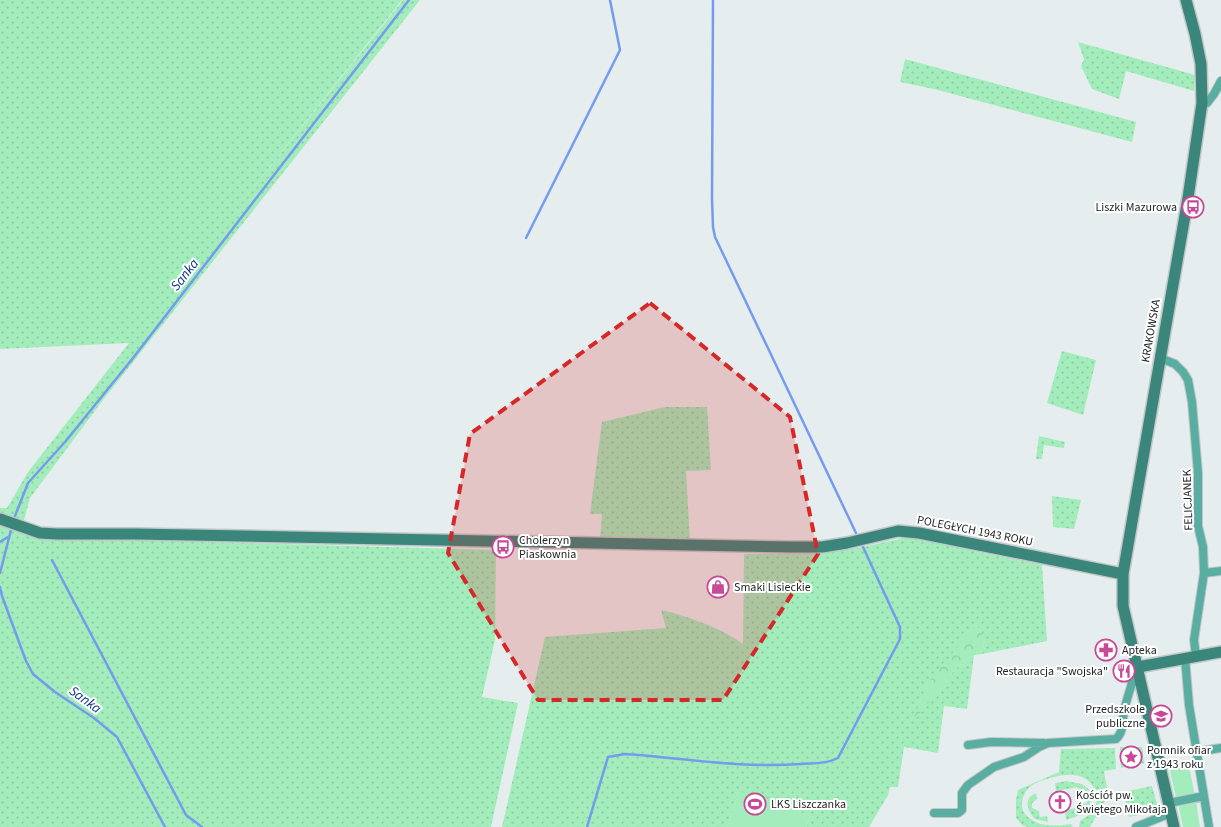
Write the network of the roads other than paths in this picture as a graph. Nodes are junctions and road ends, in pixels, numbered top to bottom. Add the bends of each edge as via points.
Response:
1 (1186, 0) edge
2 (1221, 81) edge
3 (1202, 103) junction
4 (1160, 358) junction
5 (2, 520) edge
6 (1221, 570) edge
7 (1204, 573) junction
8 (1123, 574) junction
9 (1221, 652) edge
10 (1190, 657) junction
11 (1138, 667) junction
12 (1141, 679) junction
13 (1048, 743) junction
14 (968, 745) dead end
15 (1221, 748) edge
16 (1196, 752) junction
17 (1204, 796) junction
18 (1170, 808) junction
19 (934, 813) dead end
20 (1136, 827) edge
21 (1174, 827) edge
22 (1209, 827) edge

1 - 3 street, KRAKOWSKA via 1201,64
2 - 3 street via 1207,103
3 - 4 street, KRAKOWSKA
4 - 7 street, FELICJANEK via 1175,364 1188,380
4 - 8 street, KRAKOWSKA
5 - 8 street, POLEGŁYCH 1943 ROKU via 40,533 57,534 822,547 898,531
6 - 7 street
7 - 10 street, FELICJANEK
8 - 11 street, KRAKOWSKA via 1123,606
9 - 10 street
10 - 11 street
10 - 16 street, FELICJANEK via 1189,705
11 - 12 street, KRAKOWSKA
12 - 13 street via 1132,683 1116,739
12 - 18 street, KRAKOWSKA
13 - 14 street
13 - 19 street via 1024,757 994,768 968,785 962,793 962,810 958,813
15 - 16 street
16 - 17 street, FELICJANEK
17 - 18 street
17 - 22 street, FELICJANEK
18 - 20 street
18 - 21 street, KRAKOWSKA

